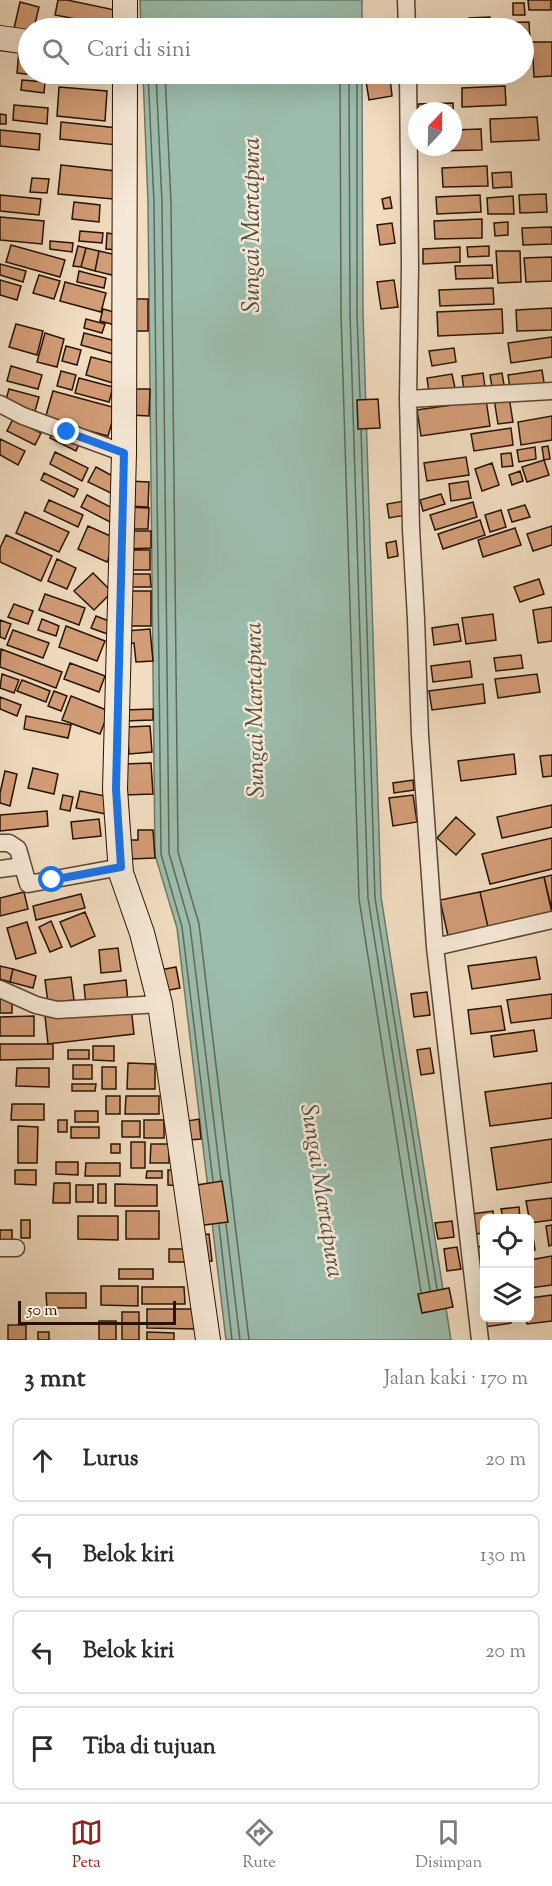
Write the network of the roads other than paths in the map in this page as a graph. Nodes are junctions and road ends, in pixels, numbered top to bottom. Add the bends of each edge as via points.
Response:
1 (126, 0) edge
2 (406, 0) edge
3 (125, 18) edge
4 (407, 18) edge
5 (0, 38) edge
6 (18, 41) edge
7 (125, 84) edge
8 (408, 84) edge
9 (552, 391) edge
10 (408, 399) junction
11 (0, 404) edge
12 (124, 453) junction
13 (0, 843) edge
14 (22, 866) junction
15 (0, 869) edge
16 (121, 870) junction
17 (552, 920) edge
18 (435, 947) junction
19 (0, 989) edge
20 (160, 1004) junction
21 (208, 1340) edge
22 (480, 1340) edge

1 - 3 street
2 - 4 street
5 - 6 street
7 - 12 street
8 - 10 street
9 - 10 street
10 - 18 street via 420,735
11 - 12 street
12 - 16 street via 116,789
13 - 14 street via 18,849
14 - 15 street
14 - 16 street via 28,884
16 - 20 street
17 - 18 street
18 - 22 street
19 - 20 street via 57,1010
20 - 21 street

